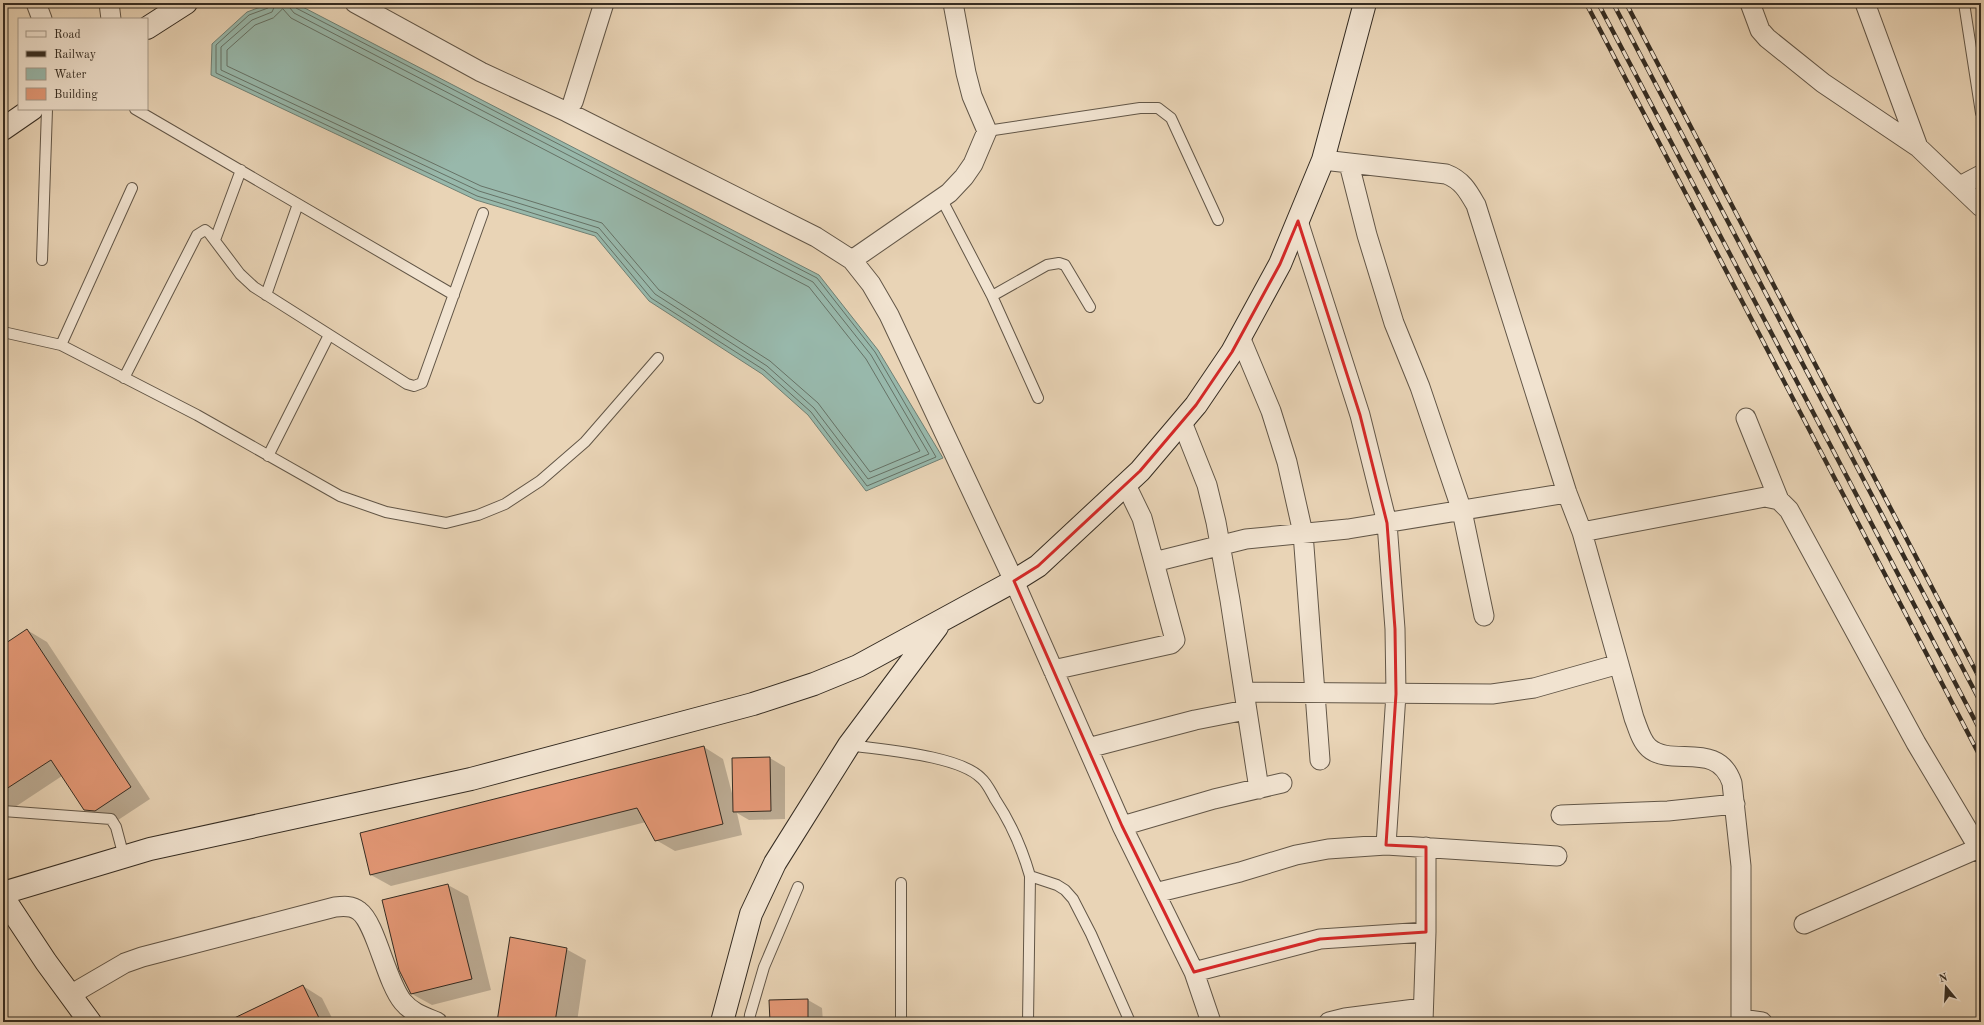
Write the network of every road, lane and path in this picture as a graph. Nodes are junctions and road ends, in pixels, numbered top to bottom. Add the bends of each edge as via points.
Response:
1 (36, 3) edge
2 (109, 3) edge
3 (186, 3) edge
4 (355, 3) edge
5 (604, 3) edge
6 (953, 3) edge
7 (1365, 3) edge
8 (1750, 3) edge
9 (1865, 3) edge
10 (1964, 3) edge
11 (42, 18) edge
12 (111, 18) edge
13 (148, 27) edge
14 (1979, 90) edge
15 (573, 102) dead end
16 (31, 110) edge
17 (47, 110) edge
18 (137, 110) edge
19 (1981, 113) edge
20 (3, 129) edge
21 (987, 131) junction
22 (1918, 147) junction
23 (1323, 160) junction
24 (1349, 164) junction
25 (241, 170) junction
26 (1981, 175) edge
27 (1960, 186) junction
28 (132, 188) dead end
29 (941, 198) junction
30 (298, 204) junction
31 (1981, 207) edge
32 (483, 213) dead end
33 (1218, 220) dead end
34 (1298, 221) junction
35 (214, 240) junction
36 (42, 260) dead end
37 (852, 260) junction
38 (266, 295) junction
39 (454, 295) junction
40 (992, 296) junction
41 (1090, 308) dead end
42 (3, 332) edge
43 (329, 335) junction
44 (1240, 338) junction
45 (62, 345) junction
46 (658, 358) dead end
47 (124, 378) junction
48 (1038, 398) dead end
49 (1746, 418) dead end
50 (1182, 422) junction
51 (268, 456) junction
52 (1126, 485) junction
53 (1567, 493) junction
54 (1779, 500) junction
55 (1462, 511) junction
56 (1387, 523) junction
57 (1582, 532) junction
58 (1303, 533) junction
59 (1219, 545) junction
60 (1154, 562) junction
61 (1014, 581) junction
62 (1484, 616) dead end
63 (942, 621) junction
64 (1619, 664) junction
65 (1053, 670) junction
66 (1316, 693) junction
67 (1396, 694) junction
68 (1245, 701) junction
69 (849, 745) junction
70 (1088, 748) junction
71 (1320, 760) dead end
72 (1282, 783) dead end
73 (1258, 789) junction
74 (1734, 804) junction
75 (3, 811) edge
76 (1562, 815) dead end
77 (1122, 826) junction
78 (1386, 846) junction
79 (1426, 847) junction
80 (1980, 850) edge
81 (1557, 856) dead end
82 (124, 857) junction
83 (1030, 876) junction
84 (901, 883) dead end
85 (798, 886) dead end
86 (3, 893) edge
87 (1155, 893) junction
88 (3, 898) edge
89 (1804, 924) dead end
90 (1426, 932) junction
91 (1194, 972) junction
92 (70, 995) junction
93 (1423, 1015) edge
94 (1741, 1021) edge
95 (90, 1022) edge
96 (437, 1022) edge
97 (722, 1022) edge
98 (749, 1022) edge
99 (901, 1022) edge
100 (1028, 1022) edge
101 (1130, 1022) edge
102 (1211, 1022) edge
103 (1329, 1022) edge
104 (1762, 1022) edge

1 - 11 street
2 - 12 street
3 - 13 street
4 - 37 street via 481,72 567,112 816,237
5 - 15 street
6 - 21 street via 972,96
7 - 23 street
8 - 22 street via 1760,30 1766,38 1823,83
9 - 22 street
10 - 14 lane
14 - 19 lane
16 - 20 street
17 - 36 lane
18 - 25 lane
21 - 29 street via 974,164
21 - 33 lane via 1140,108 1158,108 1170,118
22 - 27 street
23 - 24 street
23 - 34 street
24 - 53 street via 1446,174 1456,178 1468,189 1476,205
24 - 55 street via 1367,235 1394,323 1420,387
25 - 30 lane
25 - 35 lane
26 - 27 street
27 - 31 street
28 - 45 lane
29 - 37 street
29 - 40 lane
30 - 38 lane
30 - 39 lane
32 - 39 lane
34 - 44 street via 1280,264
34 - 56 street via 1360,415
35 - 38 lane via 240,274
35 - 47 lane via 205,230 197,235
37 - 61 street via 871,284 889,315
38 - 43 lane
39 - 43 lane via 422,383 417,386 407,384
40 - 41 lane via 1047,265 1059,263 1065,265
40 - 48 lane
42 - 45 lane
43 - 51 lane
44 - 50 street via 1196,406
44 - 58 street via 1271,410 1287,462
45 - 47 lane
46 - 51 lane via 585,442 546,476 505,504 478,515 446,523 386,512 340,496
47 - 51 lane via 198,414
49 - 54 street
50 - 52 street
50 - 59 street via 1207,485
52 - 60 street via 1142,518
52 - 61 street via 1038,566
53 - 55 street
53 - 57 street
54 - 57 street via 1765,497
54 - 80 street via 1789,510 1916,743
55 - 56 street
55 - 62 street
56 - 58 street
56 - 67 street via 1395,629
57 - 64 street
58 - 59 street via 1246,539
58 - 66 street
59 - 60 street
59 - 68 street
60 - 65 street via 1175,640 1171,644
61 - 63 street
61 - 65 street
63 - 69 street
63 - 82 street via 858,666 753,704 471,779 150,849
64 - 67 street via 1534,688 1508,692 1474,695
64 - 74 street via 1634,718 1642,739 1649,748 1658,754 1713,760 1722,766 1731,779
65 - 70 street
66 - 67 street
66 - 68 street
66 - 71 street
67 - 78 street
68 - 70 street via 1195,720
68 - 73 street
69 - 83 lane via 944,761 963,767 981,778 1008,820 1024,853
69 - 97 street via 775,864 751,914
70 - 77 street
72 - 73 street
73 - 77 street
74 - 76 street via 1668,811
74 - 94 street via 1741,866
75 - 82 lane via 111,819 116,827
77 - 87 street
78 - 79 street
78 - 87 street via 1328,849 1296,855
79 - 81 street
79 - 90 street
80 - 89 street
82 - 86 street
83 - 100 lane
83 - 101 lane via 1057,885 1073,899
84 - 99 lane
85 - 98 lane via 764,966
87 - 91 street
88 - 92 street
90 - 91 street via 1312,941
90 - 93 street
91 - 102 street
92 - 95 street
92 - 96 street via 142,957 335,907 348,906 359,911 368,922 395,991 403,1003 414,1012
93 - 103 street via 1345,1018
94 - 104 street

